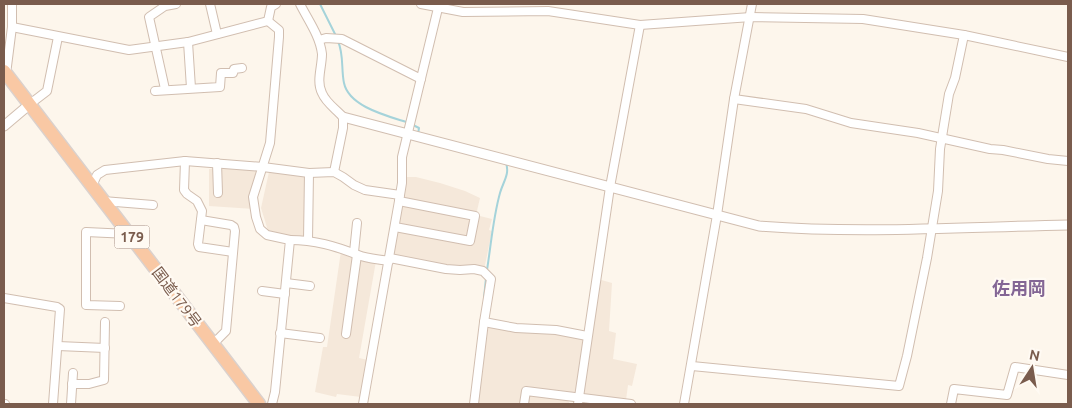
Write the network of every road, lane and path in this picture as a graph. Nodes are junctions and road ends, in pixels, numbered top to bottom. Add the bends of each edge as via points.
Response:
1 (12, 4) edge
2 (176, 4) edge
3 (210, 4) edge
4 (300, 4) edge
5 (421, 4) edge
6 (752, 4) edge
7 (272, 5) edge
8 (438, 5) edge
9 (751, 17) junction
10 (268, 21) junction
11 (640, 26) junction
12 (12, 27) junction
13 (217, 34) junction
14 (964, 35) junction
15 (58, 37) junction
16 (319, 40) junction
17 (188, 42) junction
18 (156, 47) junction
19 (1068, 57) edge
20 (242, 68) dead end
21 (5, 72) edge
22 (420, 80) junction
23 (191, 88) junction
24 (165, 90) junction
25 (155, 91) dead end
26 (734, 98) junction
27 (30, 104) junction
28 (343, 117) junction
29 (4, 126) edge
30 (408, 134) junction
31 (943, 138) junction
32 (185, 161) junction
33 (1068, 161) edge
34 (217, 163) junction
35 (262, 166) junction
36 (334, 172) junction
37 (308, 173) junction
38 (92, 186) junction
39 (610, 188) junction
40 (218, 193) dead end
41 (400, 198) junction
42 (103, 201) junction
43 (153, 205) dead end
44 (717, 215) junction
45 (201, 220) junction
46 (357, 223) dead end
47 (1068, 225) edge
48 (395, 227) junction
49 (932, 228) junction
50 (130, 234) junction
51 (290, 240) junction
52 (308, 240) junction
53 (233, 252) junction
54 (356, 254) junction
55 (390, 259) junction
56 (286, 283) junction
57 (310, 286) dead end
58 (262, 291) dead end
59 (285, 294) junction
60 (4, 298) edge
61 (120, 306) dead end
62 (105, 322) dead end
63 (484, 322) junction
64 (280, 333) junction
65 (346, 334) dead end
66 (587, 336) junction
67 (320, 338) dead end
68 (213, 344) junction
69 (58, 346) junction
70 (105, 348) junction
71 (692, 366) junction
72 (73, 373) dead end
73 (1068, 375) edge
74 (72, 384) junction
75 (578, 401) edge
76 (53, 404) edge
77 (71, 404) edge
78 (259, 404) edge
79 (272, 404) edge
80 (364, 404) edge
81 (474, 404) edge
82 (524, 404) edge
83 (631, 404) edge
84 (684, 404) edge
85 (952, 404) edge

1 - 12 street
2 - 18 street via 165,6 149,17
3 - 13 street
4 - 16 street
5 - 8 street
6 - 9 street
7 - 10 street
8 - 11 street via 463,12 548,11
8 - 22 street
9 - 11 street
9 - 14 street via 863,20
9 - 26 street
10 - 13 street
10 - 35 street via 279,30 270,143
11 - 39 street
12 - 15 street
12 - 21 street
13 - 17 street
14 - 19 street
14 - 31 street via 949,94
15 - 18 street via 129,50
15 - 27 street via 47,92
16 - 22 street via 342,39
16 - 28 street via 321,91
17 - 18 street
17 - 23 street
18 - 24 street
20 - 23 street via 234,69 233,73 220,73 220,87
21 - 27 highway, 国道179号 / 179
22 - 30 street
23 - 24 street
24 - 25 street
26 - 31 street via 806,109 851,123
26 - 44 street
27 - 29 street
27 - 38 highway, 国道179号 / 179
28 - 30 street
28 - 36 street
30 - 39 street
30 - 41 street via 402,157
31 - 33 street
31 - 49 street
32 - 34 street
32 - 38 street via 105,170 97,175
32 - 45 street via 184,190 199,204
34 - 35 street
34 - 40 street
35 - 37 street
35 - 51 street via 254,197 260,229 267,235
36 - 37 street
36 - 41 street via 365,190
37 - 52 street
38 - 42 highway, 国道179号 / 179
39 - 44 street
39 - 66 street
41 - 48 street
41 - 48 street via 475,216 470,241
42 - 43 street
42 - 50 highway, 国道179号 / 179
44 - 49 street via 759,226 808,230
44 - 71 street
45 - 53 street via 234,227
45 - 53 street via 199,247
46 - 54 street
47 - 49 street
48 - 55 street
49 - 71 street via 899,386
50 - 61 street via 86,232 86,305
50 - 68 highway, 国道179号 / 179
51 - 52 street
51 - 56 street
52 - 54 street
53 - 68 street via 226,331
54 - 55 street
54 - 65 street
55 - 63 street via 446,269 483,271 491,279
55 - 80 street
56 - 57 street
56 - 59 street
58 - 59 street
59 - 64 street
60 - 69 street via 60,309
62 - 70 street
63 - 66 street
63 - 81 street
64 - 67 street
64 - 79 street
66 - 75 street
68 - 78 highway, 国道179号 / 179
69 - 70 street
69 - 76 street
70 - 74 street via 104,380
71 - 84 street
72 - 74 street
73 - 85 street via 1015,367 1007,395 954,389
74 - 77 street
75 - 82 street via 526,390
75 - 83 street

